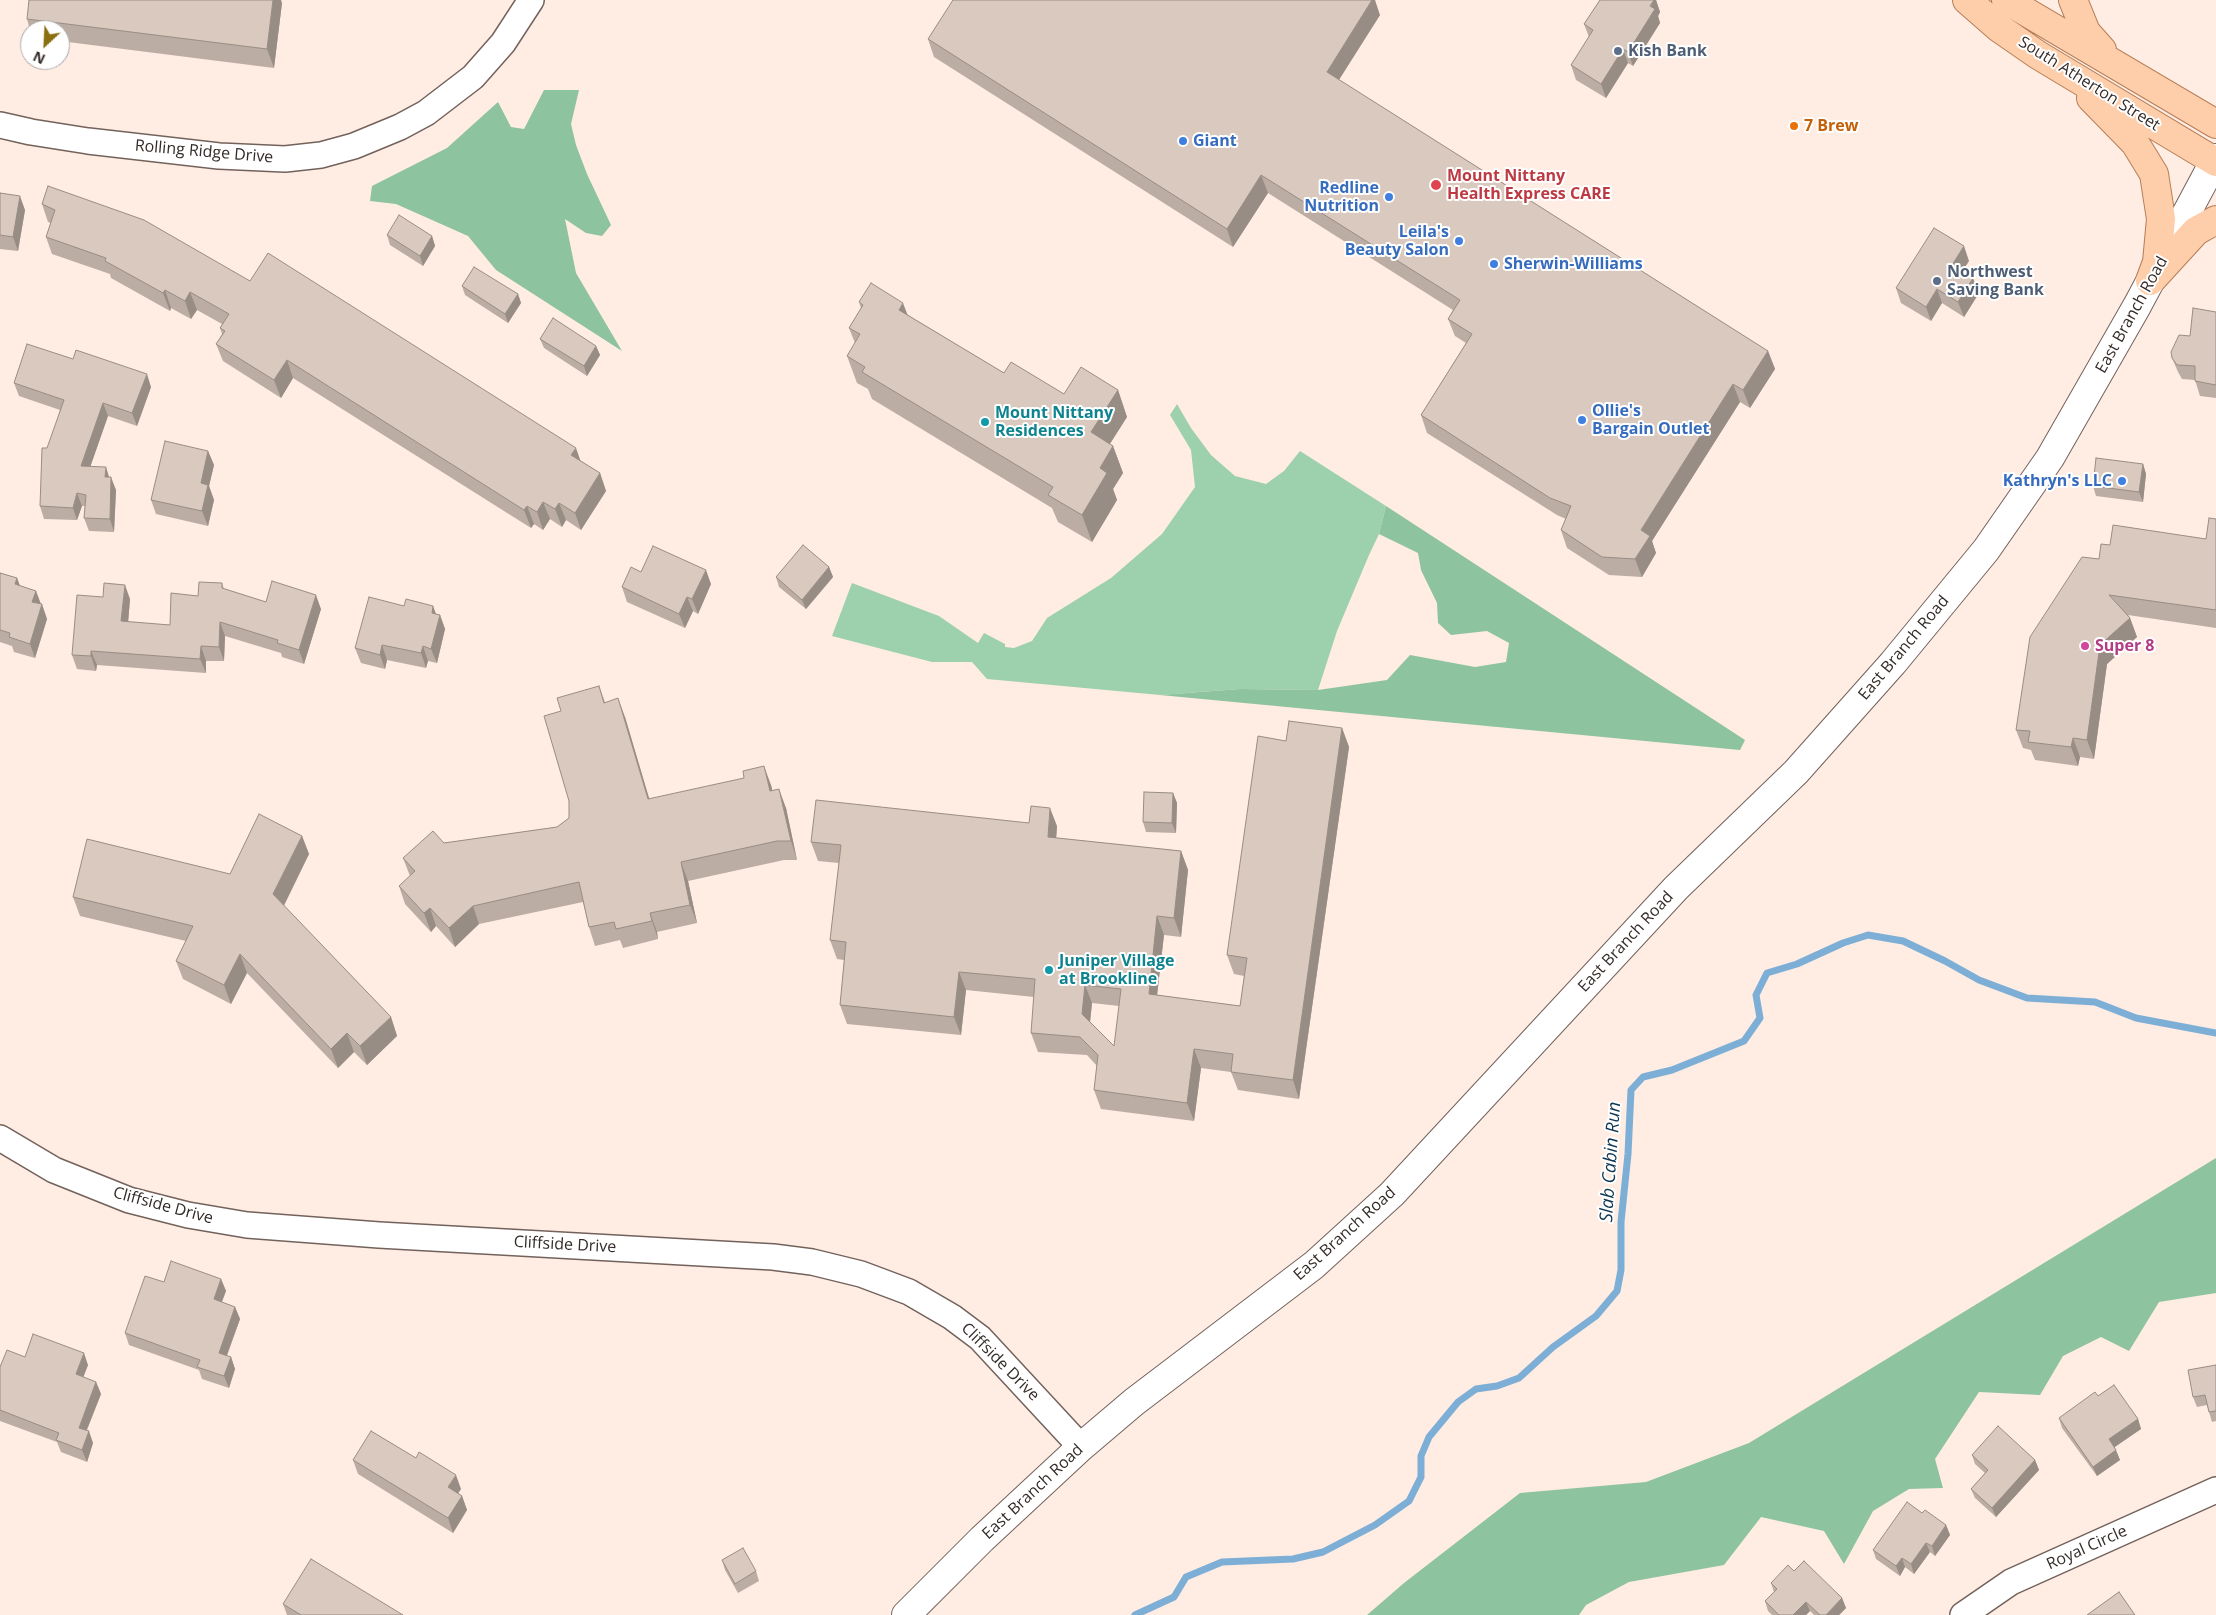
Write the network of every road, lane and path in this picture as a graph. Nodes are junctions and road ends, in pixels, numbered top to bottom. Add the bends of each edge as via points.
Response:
1 (531, 0) edge
2 (1967, 0) edge
3 (2006, 0) edge
4 (2073, 0) edge
5 (2052, 64) junction
6 (2144, 80) junction
7 (2216, 124) edge
8 (0, 125) edge
9 (2216, 160) edge
10 (2216, 220) edge
11 (2150, 281) junction
12 (0, 1138) edge
13 (1082, 1447) junction
14 (2216, 1490) edge
15 (906, 1615) edge
16 (1963, 1615) edge

1 - 8 street, Rolling Ridge Drive via 503,43 473,77 426,113 354,146 321,155 285,159 219,156 88,141
2 - 5 main road, South Atherton Street via 1999,28
3 - 6 main road, South Atherton Street
4 - 6 main road via 2086,32 2104,52
5 - 9 main road, South Atherton Street
5 - 11 main road via 2135,143 2154,174 2161,219 2157,262
6 - 7 main road, South Atherton Street
9 - 11 main road, East Branch Road
10 - 11 main road via 2196,231
11 - 13 main road, East Branch Road via 2050,458 1986,550 1893,663 1796,772 1676,888 1392,1194 1314,1265 1134,1402
12 - 13 street, Cliffside Drive via 54,1170 129,1200 247,1225 379,1236 764,1257 812,1262 861,1274 909,1292 980,1338
13 - 15 main road, East Branch Road
14 - 16 street, Royal Circle via 2011,1582

